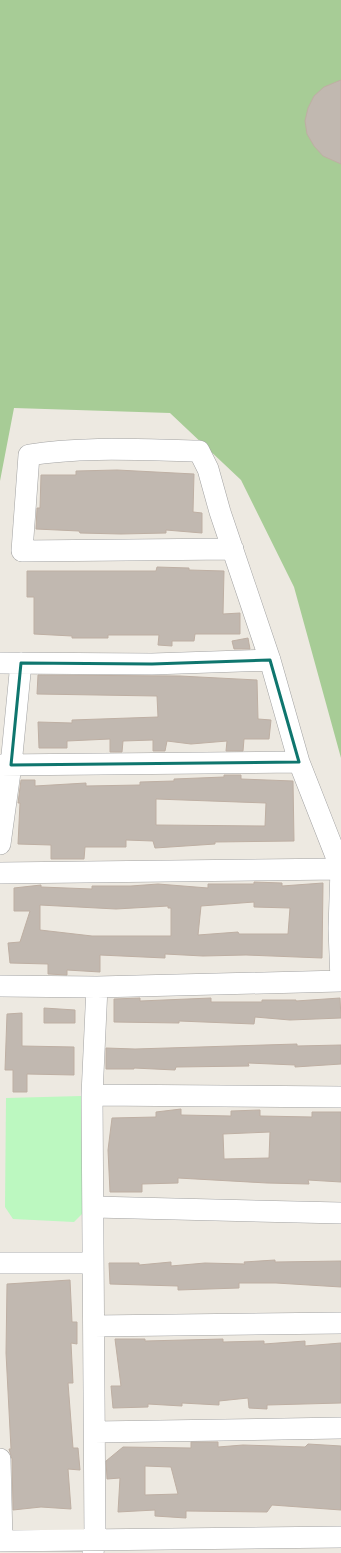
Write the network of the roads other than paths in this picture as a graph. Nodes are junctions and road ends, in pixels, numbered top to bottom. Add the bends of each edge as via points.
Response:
1 (233, 549) junction
2 (270, 660) junction
3 (0, 663) edge
4 (21, 663) junction
5 (299, 762) junction
6 (5, 765) edge
7 (0, 844) edge
8 (341, 869) edge
9 (0, 873) edge
10 (341, 981) edge
11 (0, 986) edge
12 (97, 987) junction
13 (92, 1095) junction
14 (341, 1097) edge
15 (94, 1207) junction
16 (341, 1213) edge
17 (93, 1263) junction
18 (0, 1264) edge
19 (341, 1323) edge
20 (94, 1326) junction
21 (341, 1428) edge
22 (95, 1432) junction
23 (0, 1459) edge
24 (341, 1537) edge
25 (1, 1541) edge
26 (94, 1546) edge

1 - 1 street via 208,469 199,451 114,450 29,455 22,551
1 - 2 street
2 - 4 street via 152,664
2 - 5 street
3 - 4 street
4 - 6 street
5 - 6 street
5 - 8 street
6 - 7 street
8 - 9 street
8 - 10 street
10 - 12 street
11 - 12 street
12 - 13 street
13 - 14 street
13 - 15 street
15 - 16 street
15 - 17 street
17 - 18 street
17 - 20 street
19 - 20 street
20 - 22 street
21 - 22 street
22 - 26 street
23 - 25 street
24 - 26 street
25 - 26 street

